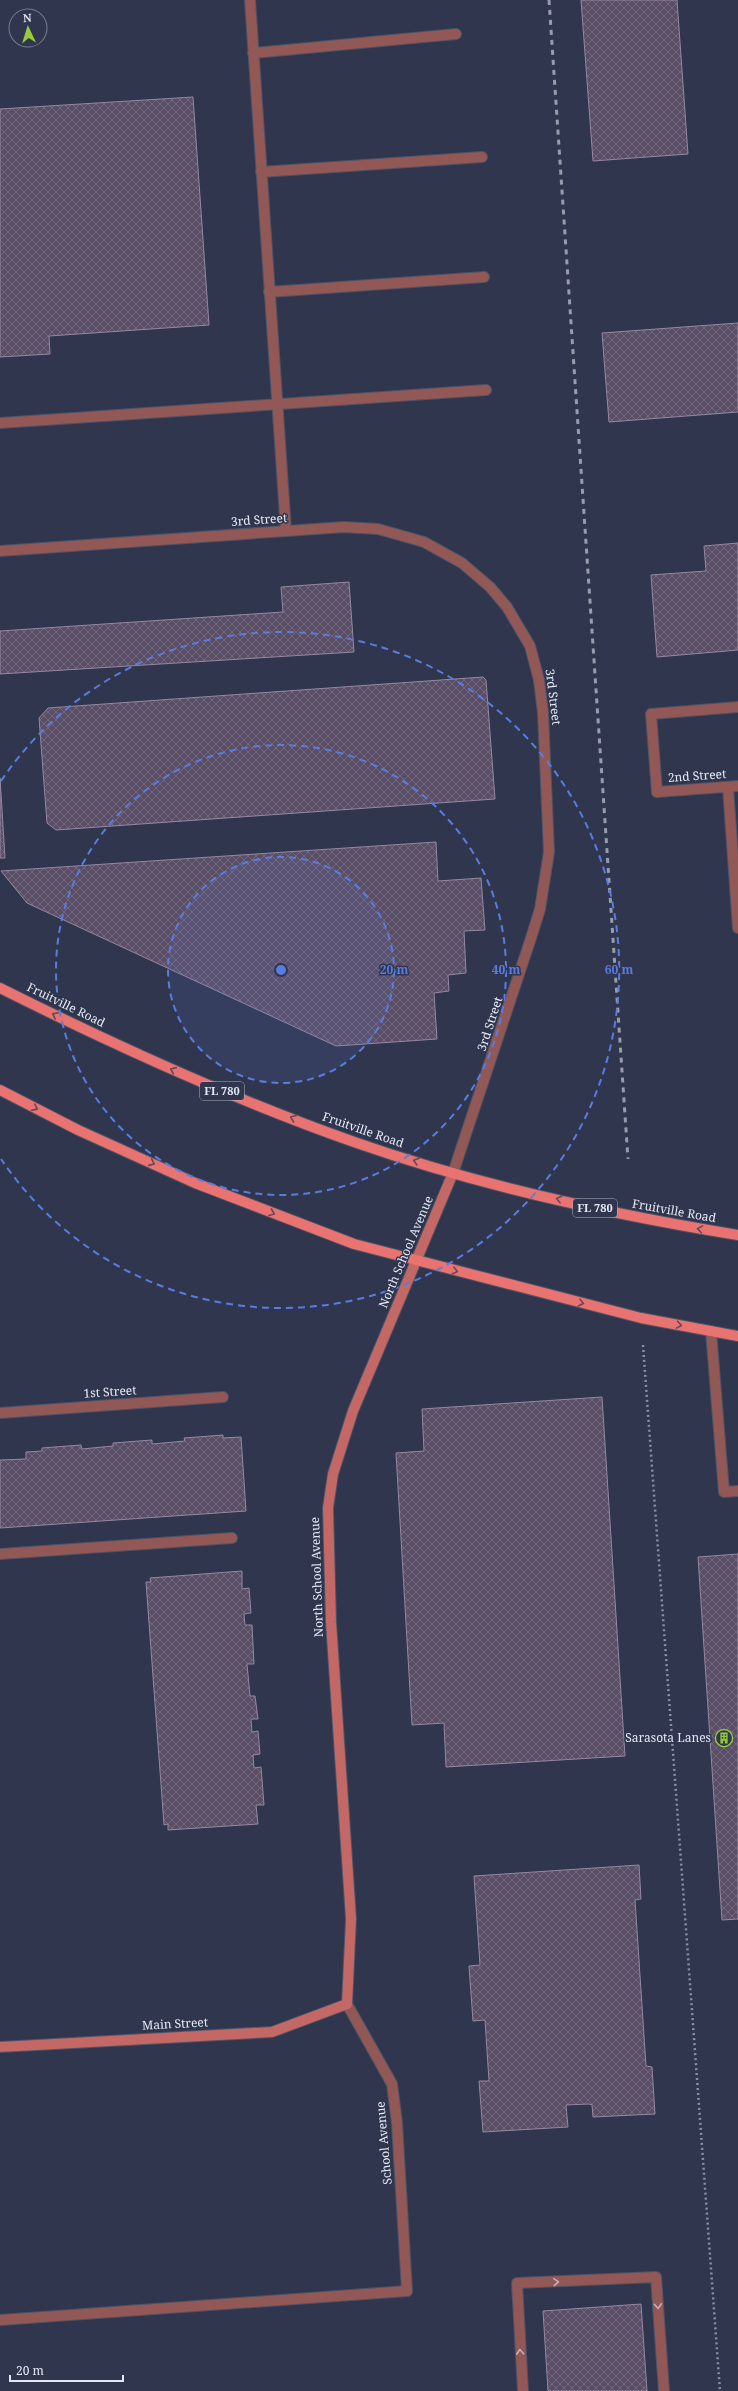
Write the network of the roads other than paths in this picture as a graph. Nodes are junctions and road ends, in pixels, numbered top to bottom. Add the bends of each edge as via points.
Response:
1 (250, 0) edge
2 (456, 34) dead end
3 (253, 53) junction
4 (482, 157) dead end
5 (261, 172) junction
6 (484, 277) dead end
7 (269, 292) junction
8 (486, 390) dead end
9 (276, 404) junction
10 (0, 423) edge
11 (286, 531) junction
12 (0, 551) edge
13 (738, 707) edge
14 (733, 786) edge
15 (738, 928) edge
16 (0, 988) edge
17 (0, 1090) edge
18 (453, 1173) junction
19 (738, 1235) edge
20 (417, 1262) junction
21 (711, 1331) junction
22 (738, 1336) edge
23 (223, 1397) dead end
24 (0, 1413) edge
25 (738, 1491) edge
26 (232, 1538) dead end
27 (0, 1554) edge
28 (347, 2004) junction
29 (0, 2048) edge
30 (0, 2320) edge
31 (522, 2391) edge
32 (664, 2391) edge

1 - 3 street
2 - 3 street
3 - 5 street
4 - 5 street
5 - 7 street
6 - 7 street
7 - 9 street
8 - 9 street
9 - 10 street
9 - 11 street
11 - 12 street, 3rd Street
11 - 18 street, 3rd Street via 344,527 378,529 424,542 462,563 490,587 507,607 530,646 539,680 546,756 549,852 546,880 529,945
13 - 14 street, 2nd Street via 652,714 658,792
14 - 15 street
18 -> 16 main road, Fruitville Road / FL 780 via 356,1143 198,1081
17 -> 20 main road via 78,1130 195,1183 354,1244
19 -> 18 main road, Fruitville Road / FL 780 via 634,1218
18 - 20 street, North School Avenue
20 -> 21 main road via 641,1318
20 - 28 street, North School Avenue via 353,1412 333,1474 328,1508 331,1622 351,1919
21 - 22 main road
21 - 25 street via 724,1492
23 - 24 street, 1st Street
26 - 27 street
28 - 29 street, Main Street via 272,2032
28 - 30 street, School Avenue via 392,2084 397,2124 407,2291
31 -> 32 street via 517,2284 656,2277

